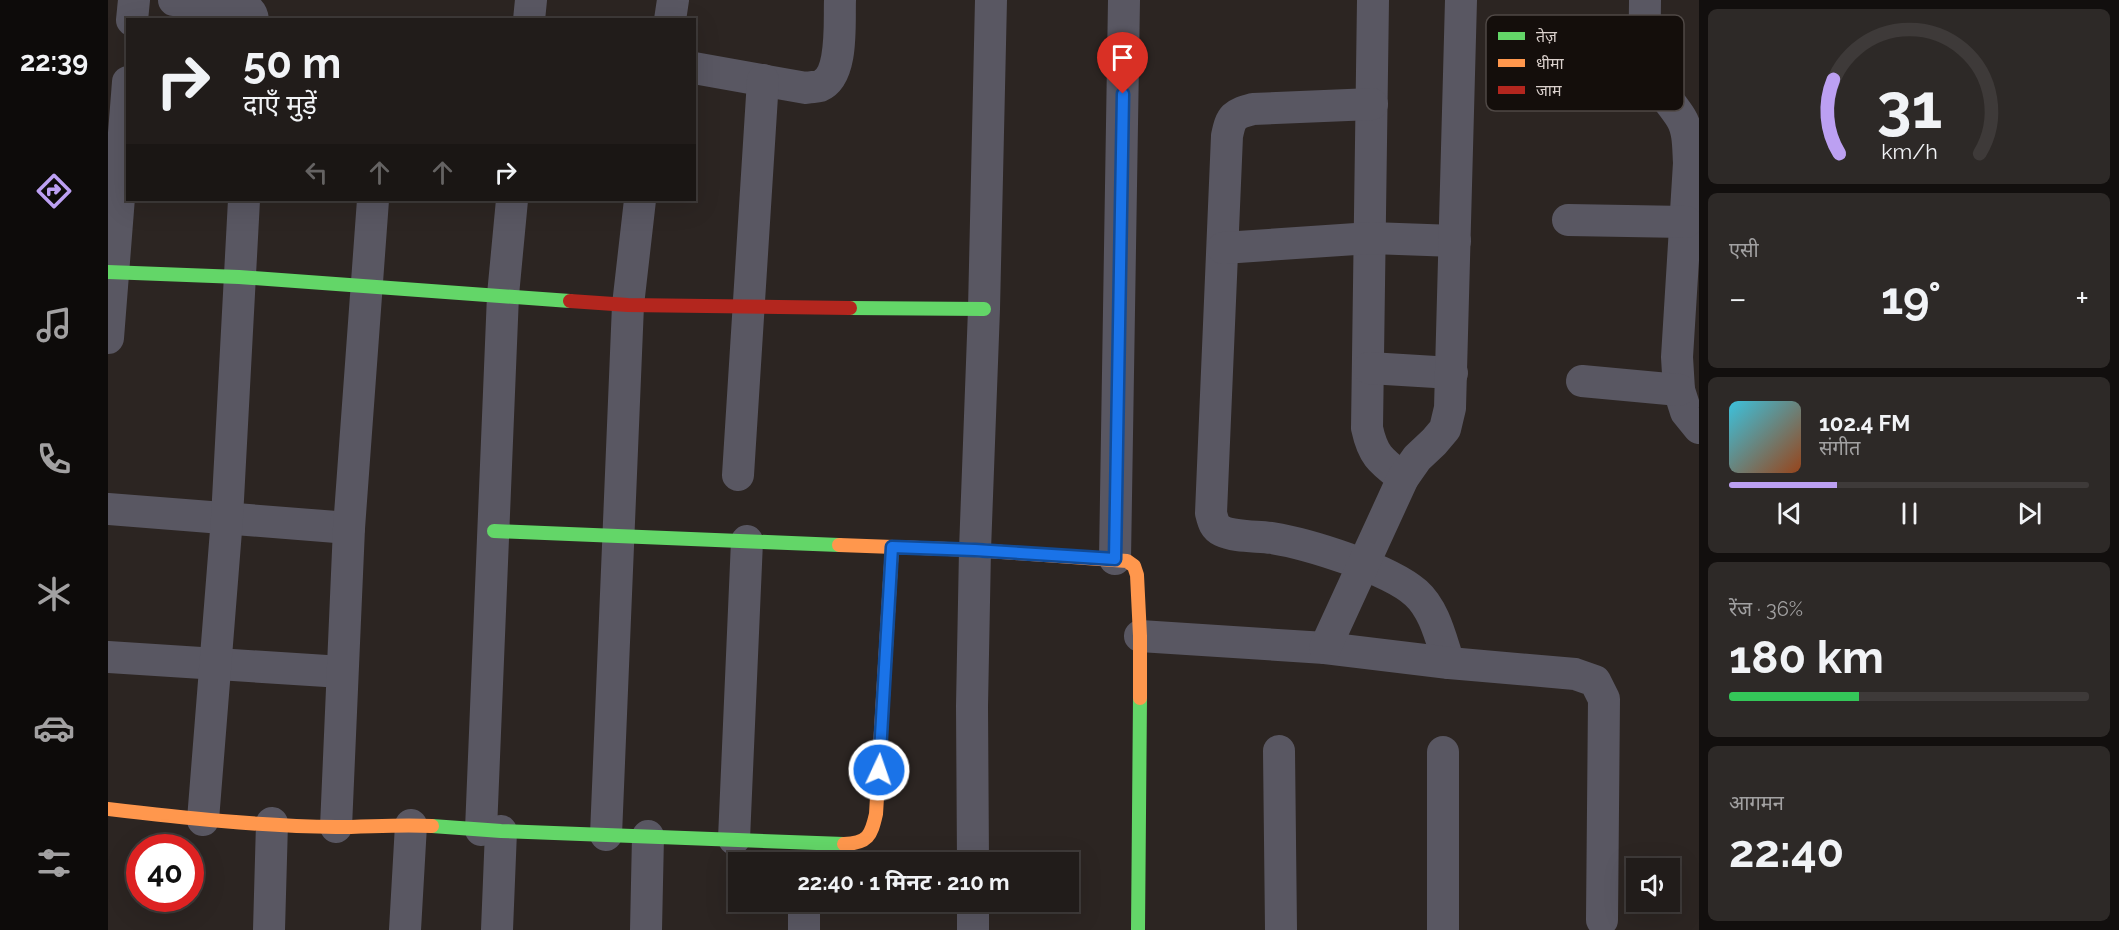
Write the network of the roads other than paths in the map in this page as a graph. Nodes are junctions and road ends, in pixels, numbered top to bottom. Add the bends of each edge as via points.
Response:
1 (134, 0) edge
2 (174, 0) edge
3 (531, 0) edge
4 (673, 0) edge
5 (840, 0) edge
6 (991, 0) edge
7 (1124, 0) edge
8 (1373, 0) edge
9 (1461, 0) edge
10 (1645, 0) edge
11 (1645, 15) edge
12 (132, 18) edge
13 (253, 18) edge
14 (529, 18) edge
15 (670, 18) edge
16 (696, 68) edge
17 (763, 80) junction
18 (126, 104) edge
19 (1372, 104) junction
20 (1676, 111) edge
21 (244, 201) edge
22 (373, 201) edge
23 (512, 201) edge
24 (640, 201) edge
25 (1568, 220) dead end
26 (1686, 222) junction
27 (1371, 238) junction
28 (1455, 241) junction
29 (1223, 248) junction
30 (111, 272) edge
31 (239, 277) junction
32 (366, 287) junction
33 (503, 295) junction
34 (628, 304) junction
35 (747, 308) junction
36 (984, 309) junction
37 (108, 338) edge
38 (1368, 368) junction
39 (1452, 373) junction
40 (1582, 381) dead end
41 (1679, 390) junction
42 (1699, 428) edge
43 (738, 474) dead end
44 (1403, 478) junction
45 (108, 508) edge
46 (227, 518) junction
47 (349, 528) junction
48 (494, 531) junction
49 (619, 536) junction
50 (747, 541) junction
51 (892, 547) junction
52 (975, 550) junction
53 (1115, 559) junction
54 (1362, 565) junction
55 (1140, 636) junction
56 (1325, 648) junction
57 (108, 657) edge
58 (1449, 663) junction
59 (216, 664) junction
60 (342, 672) junction
61 (1279, 751) dead end
62 (1443, 752) dead end
63 (108, 809) edge
64 (203, 820) junction
65 (272, 823) junction
66 (411, 825) junction
67 (336, 827) junction
68 (491, 830) junction
69 (606, 836) junction
70 (648, 836) junction
71 (734, 839) junction
72 (798, 852) edge
73 (808, 852) edge
74 (973, 852) edge
75 (804, 912) edge
76 (973, 912) edge
77 (1602, 920) dead end
78 (269, 930) edge
79 (405, 930) edge
80 (497, 930) edge
81 (646, 930) edge
82 (804, 930) edge
83 (972, 930) edge
84 (1138, 930) edge
85 (1281, 930) edge
86 (1443, 930) edge

1 - 12 street
2 - 13 street via 237,5 246,8
3 - 14 street
4 - 15 street
5 - 17 street via 837,62 831,78 820,86 806,87
6 - 36 street
7 - 53 street
8 - 19 street
9 - 28 street
10 - 11 street
16 - 17 street
17 - 35 street
18 - 30 street
19 - 27 street
19 - 29 street via 1237,113 1227,136
20 - 26 street via 1688,138
21 - 31 street
22 - 32 street
23 - 33 street
24 - 34 street
25 - 26 street
26 - 41 street via 1677,357
27 - 28 street
27 - 29 street
27 - 38 street
28 - 39 street
29 - 54 street via 1211,513 1215,526 1224,532 1313,548
30 - 31 street
30 - 37 street
31 - 32 street
31 - 46 street
32 - 33 street
32 - 47 street
33 - 34 street
33 - 48 street
34 - 35 street
34 - 49 street
35 - 36 street
35 - 43 street
36 - 52 street
38 - 39 street
38 - 44 street via 1367,428 1371,446
39 - 44 street via 1444,429
40 - 41 street
41 - 42 street via 1686,412
44 - 54 street
45 - 46 street
46 - 47 street
46 - 59 street
47 - 60 street
48 - 49 street
48 - 68 street
49 - 50 street
49 - 69 street
50 - 51 street
50 - 71 street
51 - 52 street
51 - 73 street via 872,831 865,840
52 - 53 street
52 - 74 street
53 - 55 street via 1134,566 1137,575
54 - 56 street
54 - 58 street via 1417,594 1427,606
55 - 56 street
55 - 84 street
56 - 58 street
57 - 59 street
58 - 77 street via 1575,674 1595,681 1604,699
59 - 60 street
59 - 64 street
60 - 67 street
61 - 85 street
62 - 86 street
63 - 64 street
64 - 65 street
65 - 67 street
65 - 78 street
66 - 67 street
66 - 68 street
66 - 79 street
68 - 69 street
68 - 80 street
69 - 70 street
70 - 71 street
70 - 81 street
71 - 72 street
75 - 82 street
76 - 83 street

